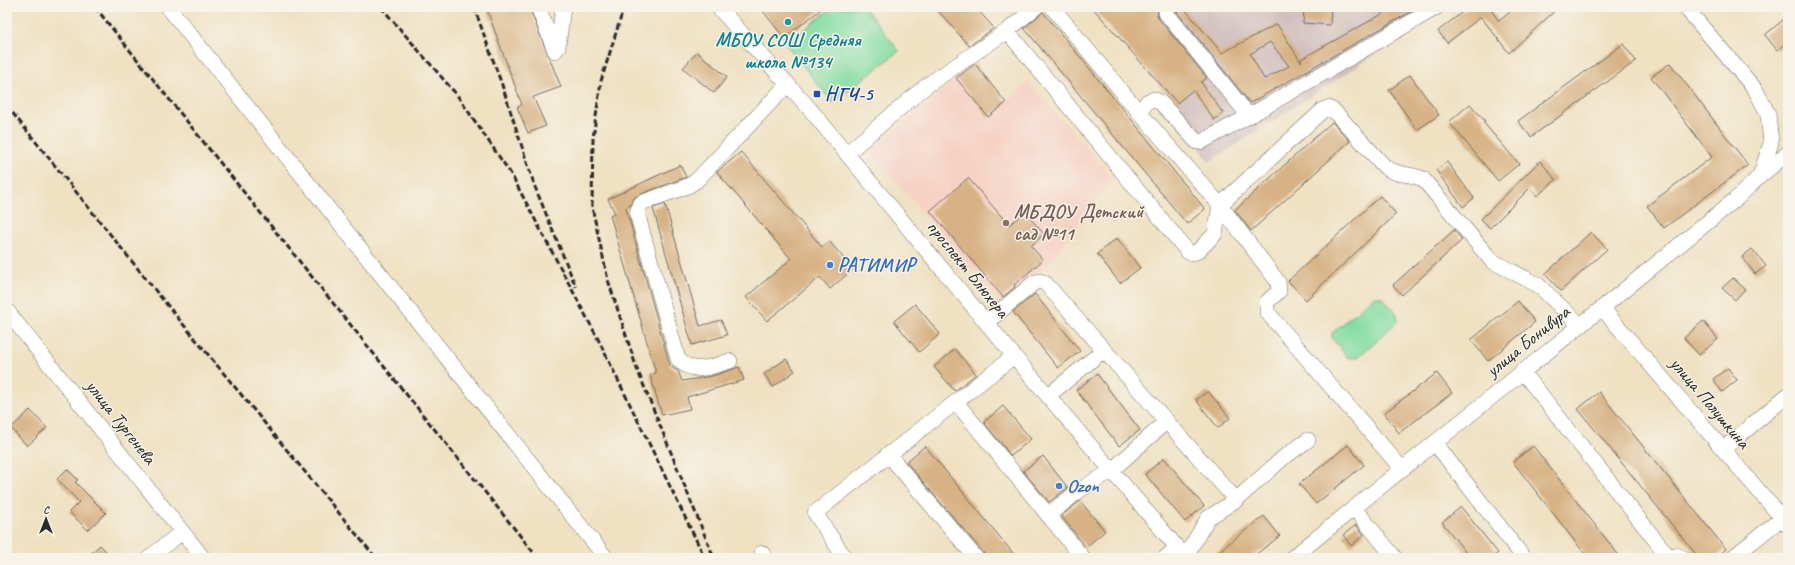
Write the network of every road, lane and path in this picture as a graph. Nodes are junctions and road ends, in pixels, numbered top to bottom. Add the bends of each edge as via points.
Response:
1 (168, 7) edge
2 (538, 7) edge
3 (563, 7) edge
4 (718, 7) edge
5 (1036, 7) edge
6 (1052, 7) edge
7 (1437, 7) edge
8 (1685, 7) edge
9 (1166, 13) dead end
10 (1007, 31) junction
11 (788, 84) junction
12 (1139, 112) junction
13 (1249, 116) junction
14 (847, 153) junction
15 (1788, 154) edge
16 (1760, 176) junction
17 (1220, 205) junction
18 (1602, 308) junction
19 (7, 311) edge
20 (987, 322) junction
21 (1580, 325) junction
22 (1104, 350) junction
23 (1014, 356) junction
24 (730, 361) dead end
25 (1522, 371) junction
26 (1788, 394) edge
27 (1049, 395) junction
28 (956, 402) junction
29 (1168, 421) junction
30 (1308, 440) dead end
31 (1435, 443) junction
32 (1723, 449) junction
33 (888, 454) junction
34 (1402, 469) junction
35 (1111, 471) junction
36 (1236, 500) junction
37 (1354, 508) junction
38 (1048, 516) junction
39 (1785, 521) edge
40 (182, 532) junction
41 (1183, 554) edge
42 (1666, 557) edge
43 (148, 558) edge
44 (203, 558) edge
45 (606, 558) edge
46 (845, 558) edge
47 (976, 558) edge
48 (1083, 558) edge
49 (1165, 558) edge
50 (1292, 558) edge
51 (1395, 558) edge
52 (1524, 558) edge
53 (1683, 558) edge
54 (1732, 558) edge

1 - 45 street
2 - 3 street via 555,51 558,47
4 - 11 street, проспект Блюхера
5 - 10 street
6 - 12 street
7 - 13 street
8 - 16 street via 1755,89 1768,114 1771,144
9 - 13 street
10 - 14 street via 926,86
10 - 17 street via 1188,252 1198,251 1216,234
11 - 14 street, проспект Блюхера
11 - 24 street via 696,181 641,203 637,213 678,359 688,368 694,369
12 - 13 street via 1148,101 1154,99 1161,103 1197,142
12 - 17 street
14 - 20 street, проспект Блюхера
15 - 16 street, улица Бонивура
16 - 18 street, улица Бонивура via 1736,199
17 - 21 street via 1328,108 1334,111 1385,167 1395,173 1416,175 1423,179 1492,261 1538,286
17 - 34 street via 1278,282 1279,291 1267,302 1267,312
18 - 21 street, улица Бонивура
18 - 32 street, улица Полушкина
19 - 40 street, улица Тургенева
20 - 22 street via 1035,282 1040,281 1046,284
20 - 23 street, проспект Блюхера
21 - 25 street, улица Бонивура
22 - 27 street
22 - 29 street
23 - 27 street, проспект Блюхера
23 - 28 street
25 - 31 street, улица Бонивура
25 - 42 street
26 - 32 street
27 - 35 street, проспект Блюхера
28 - 33 street
28 - 38 street
29 - 35 street
29 - 36 street
30 - 36 street via 1283,458
31 - 34 street, улица Бонивура
31 - 52 street
32 - 39 street, улица Полушкина
33 - 46 street via 815,513
33 - 47 street
34 - 37 street, улица Бонивура
35 - 38 street via 1080,490
35 - 41 street, проспект Блюхера
36 - 41 street via 1208,518
37 - 50 street, улица Бонивура
37 - 51 street
38 - 48 street
39 - 54 street
40 - 43 street
40 - 44 street, улица Тургенева
41 - 49 street
42 - 53 street via 1676,555

